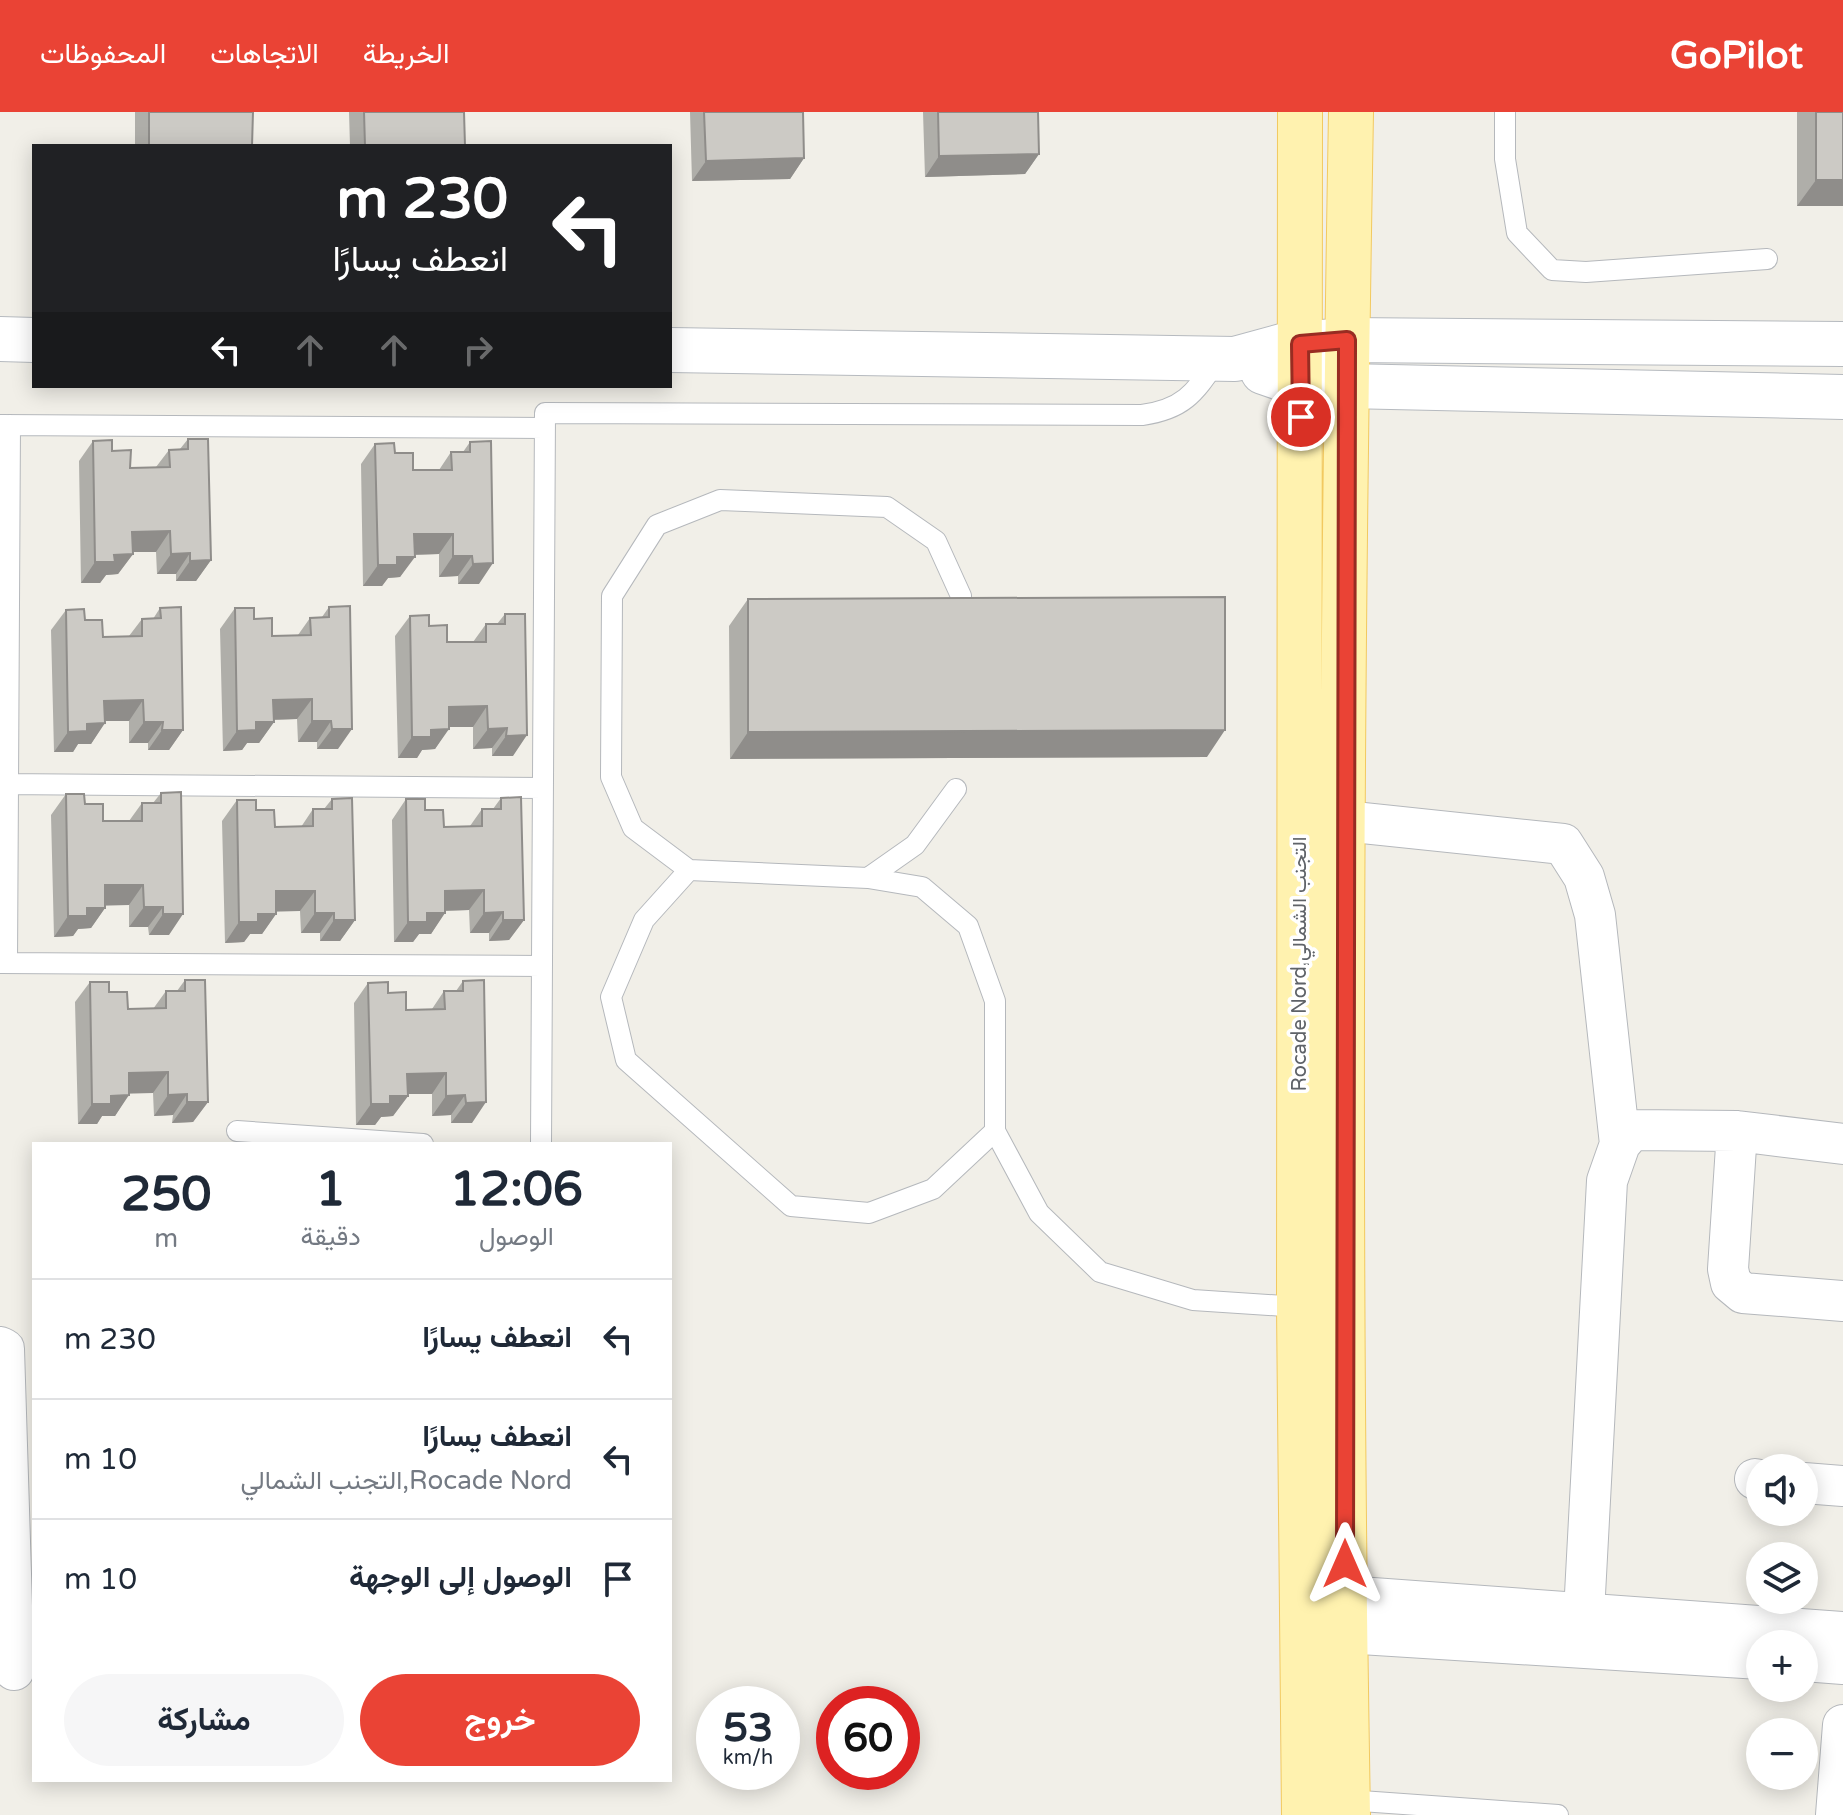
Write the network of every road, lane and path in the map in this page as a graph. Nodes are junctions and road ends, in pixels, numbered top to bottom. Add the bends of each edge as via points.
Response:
1 (1300, 112) edge
2 (1351, 112) edge
3 (1505, 112) edge
4 (1767, 259) dead end
5 (0, 339) edge
6 (32, 340) edge
7 (1347, 340) junction
8 (1843, 344) edge
9 (672, 350) edge
10 (1226, 359) junction
11 (1300, 364) junction
12 (1345, 386) junction
13 (1843, 397) edge
14 (5, 425) edge
15 (545, 428) junction
16 (961, 596) edge
17 (4, 784) edge
18 (543, 788) junction
19 (956, 789) dead end
20 (1344, 821) junction
21 (689, 870) junction
22 (868, 878) junction
23 (3, 963) edge
24 (542, 966) junction
25 (237, 1131) dead end
26 (995, 1131) junction
27 (1737, 1131) junction
28 (394, 1142) edge
29 (541, 1142) edge
30 (1620, 1144) junction
31 (1843, 1144) edge
32 (1843, 1301) edge
33 (1299, 1307) junction
34 (0, 1347) edge
35 (1818, 1484) edge
36 (1843, 1486) edge
37 (1300, 1610) junction
38 (1584, 1613) junction
39 (1345, 1615) junction
40 (1843, 1632) edge
41 (1746, 1658) edge
42 (1818, 1662) edge
43 (1843, 1664) edge
44 (16, 1670) edge
45 (1843, 1725) edge
46 (1348, 1808) edge
47 (1304, 1815) edge
48 (1558, 1815) edge
49 (1836, 1815) edge

1 - 11 main road, Rocade Nord,التجنب الشمالي
2 - 7 main road
3 - 4 lane via 1505,159 1517,233 1552,270
5 - 6 street
7 - 8 street
7 - 11 street
7 - 12 main road
9 - 10 street
10 - 11 street
10 - 15 lane via 1175,408 1142,415 545,413
11 - 12 street
11 - 33 main road, Rocade Nord,التجنب الشمالي
12 - 13 street
12 - 20 main road
14 - 15 lane
14 - 17 lane
15 - 18 lane
16 - 21 lane via 936,541 887,507 720,500 657,525 612,596 611,777 633,828
17 - 18 lane
17 - 23 lane
18 - 24 lane
19 - 22 lane via 915,845
20 - 30 street via 1563,844 1584,877 1595,915
20 - 39 main road
21 - 22 lane
21 - 26 lane via 644,920 611,997 626,1060 791,1206 869,1213 933,1189
22 - 26 lane via 922,887 968,926 995,1001
23 - 24 lane
24 - 29 lane
25 - 28 lane
26 - 33 lane via 1039,1213 1100,1272 1193,1300
27 - 30 street via 1632,1130
27 - 31 street
27 - 32 street via 1731,1283 1743,1293
30 - 38 street via 1607,1181
33 - 37 main road, Rocade Nord,التجنب الشمالي
34 - 44 street
35 - 36 street
37 - 39 street
37 - 47 main road, Rocade Nord,التجنب الشمالي
38 - 39 street
38 - 40 street
39 - 41 street
39 - 46 main road
42 - 43 street
45 - 49 street
46 - 48 lane

